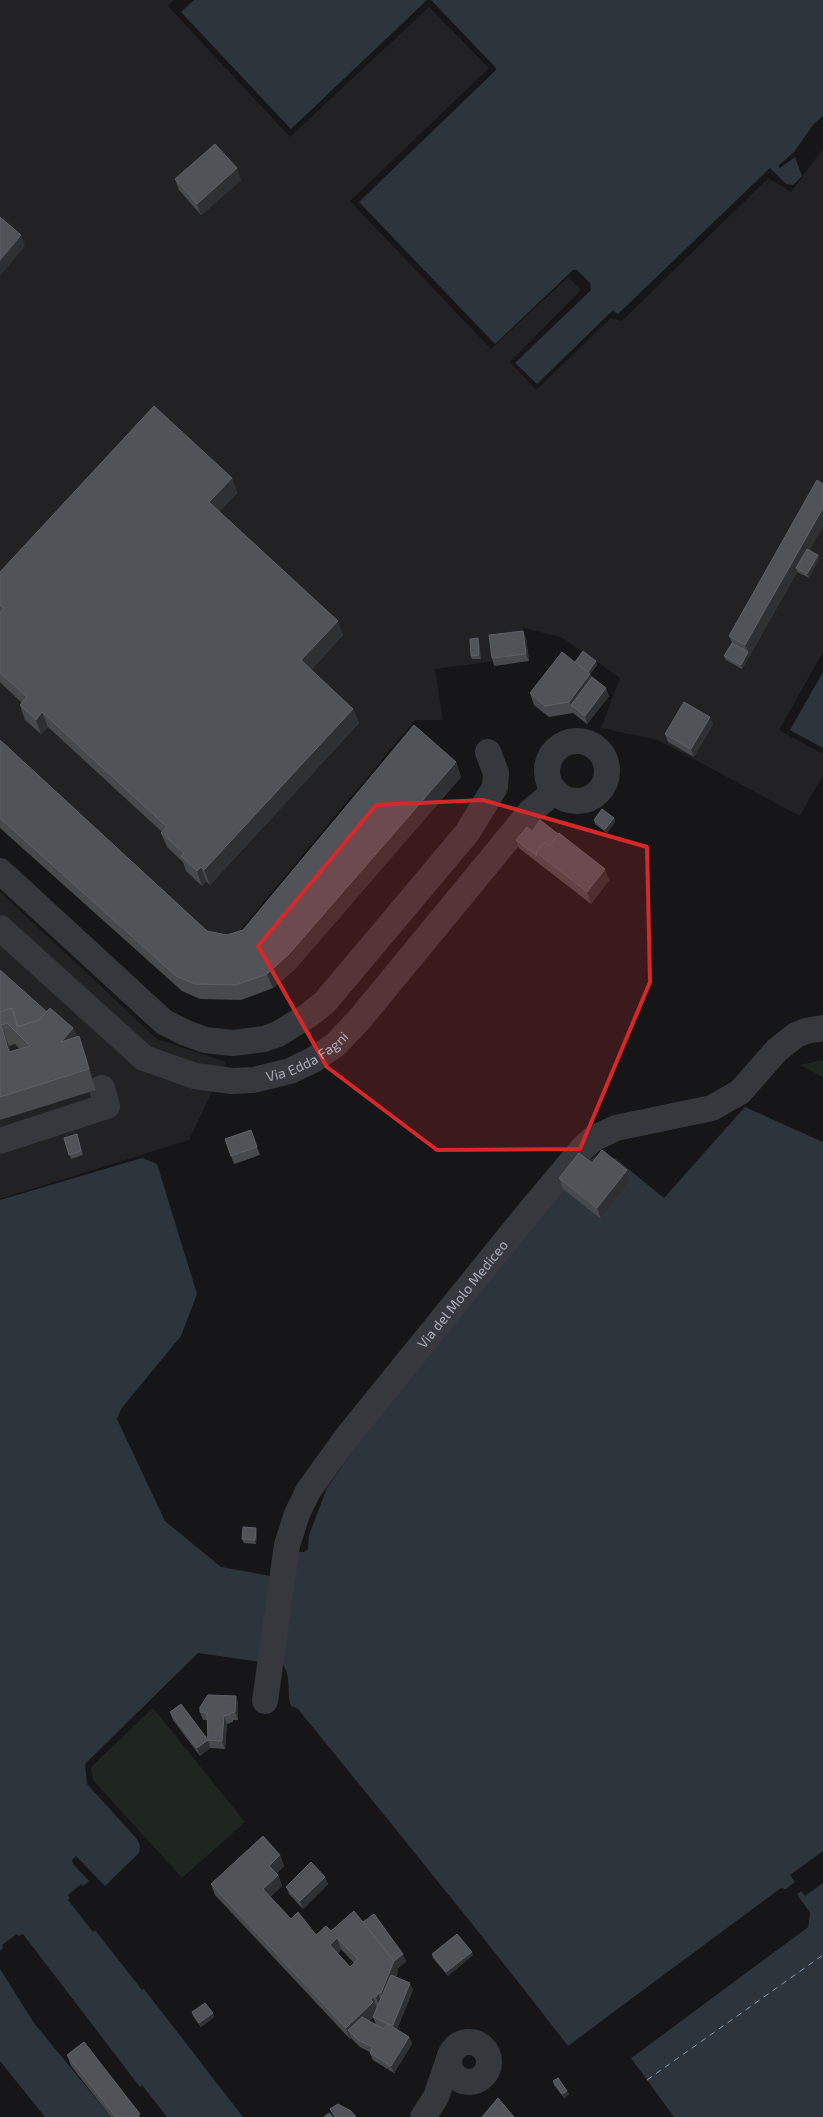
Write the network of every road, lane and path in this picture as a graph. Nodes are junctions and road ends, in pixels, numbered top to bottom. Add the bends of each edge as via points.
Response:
1 (488, 752) dead end
2 (555, 791) dead end
3 (0, 871) edge
4 (0, 928) edge
5 (823, 1028) edge
6 (102, 1088) dead end
7 (0, 1141) edge
8 (265, 1701) dead end
9 (450, 2056) junction
10 (462, 2081) junction
11 (429, 2107) edge

1 - 3 street, Via Edda Fagni via 496,772 495,787 467,833 325,1002 296,1025 264,1039 233,1043 204,1040 164,1022
2 - 4 street, Via Edda Fagni via 530,812 335,1045 290,1071 254,1080 215,1080 195,1076 144,1058
5 - 8 street, Via del Molo Mediceo via 796,1035 777,1050 740,1092 712,1108 616,1128 593,1139 530,1211 319,1474 296,1514 286,1554
6 - 7 street via 107,1106
9 - 10 street via 452,2074
9 - 10 street via 464,2042 477,2043 487,2052 490,2065 484,2076 472,2082
9 - 11 street
10 - 11 street

